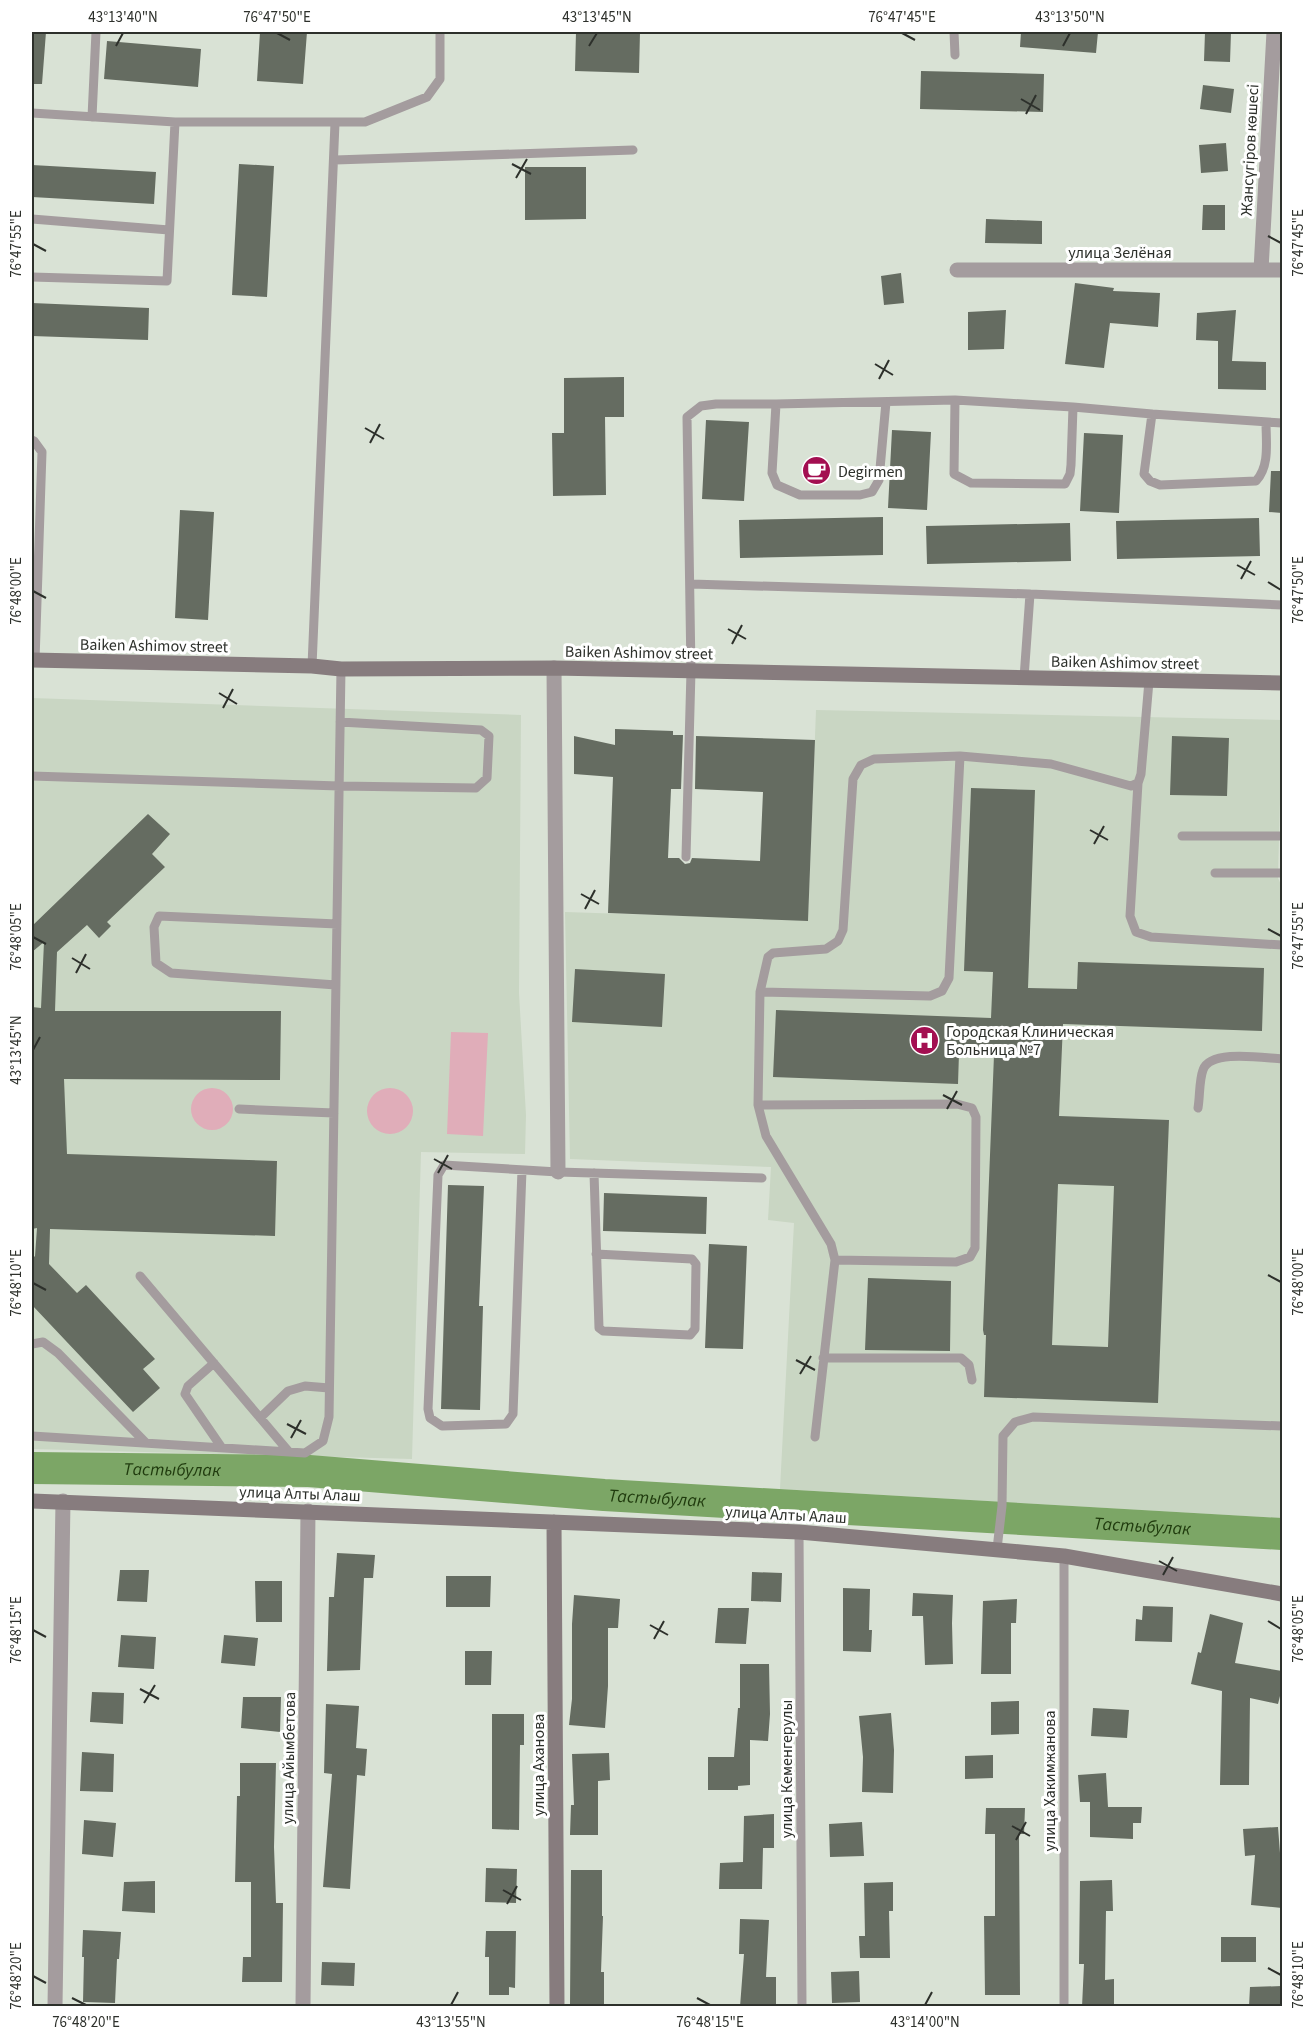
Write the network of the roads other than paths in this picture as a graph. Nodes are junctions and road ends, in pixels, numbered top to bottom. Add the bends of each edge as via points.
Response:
1 (96, 32) edge
2 (440, 32) edge
3 (954, 32) edge
4 (1274, 32) edge
5 (955, 55) dead end
6 (32, 113) edge
7 (92, 117) junction
8 (175, 122) junction
9 (335, 123) junction
10 (633, 150) dead end
11 (335, 160) junction
12 (32, 219) edge
13 (169, 230) junction
14 (957, 270) dead end
15 (1261, 270) junction
16 (1282, 270) edge
17 (32, 277) edge
18 (955, 400) junction
19 (886, 402) junction
20 (776, 404) junction
21 (1073, 407) junction
22 (1152, 414) junction
23 (1266, 422) junction
24 (1282, 423) edge
25 (32, 440) edge
26 (691, 584) junction
27 (1030, 594) junction
28 (1282, 605) edge
29 (33, 661) edge
30 (312, 666) junction
31 (554, 668) junction
32 (341, 669) junction
33 (691, 671) junction
34 (1024, 678) junction
35 (1149, 681) junction
36 (1282, 683) edge
37 (340, 722) junction
38 (960, 756) junction
39 (32, 776) edge
40 (1137, 783) junction
41 (339, 786) junction
42 (1182, 836) dead end
43 (1282, 836) edge
44 (686, 858) dead end
45 (1215, 873) dead end
46 (1282, 873) edge
47 (337, 924) junction
48 (1282, 945) edge
49 (336, 985) junction
50 (760, 992) junction
51 (1282, 1059) edge
52 (758, 1106) junction
53 (1198, 1108) dead end
54 (240, 1109) dead end
55 (334, 1113) junction
56 (522, 1170) junction
57 (558, 1172) junction
58 (594, 1173) junction
59 (762, 1178) dead end
60 (596, 1254) junction
61 (835, 1260) junction
62 (140, 1276) dead end
63 (32, 1344) edge
64 (823, 1358) junction
65 (214, 1363) junction
66 (972, 1380) dead end
67 (329, 1388) junction
68 (260, 1418) junction
69 (1282, 1426) edge
70 (32, 1436) edge
71 (815, 1437) dead end
72 (146, 1443) junction
73 (222, 1448) junction
74 (289, 1452) junction
75 (32, 1501) edge
76 (63, 1501) junction
77 (308, 1511) junction
78 (554, 1522) junction
79 (800, 1532) junction
80 (997, 1549) junction
81 (1064, 1556) junction
82 (1282, 1594) edge
83 (55, 2007) edge
84 (303, 2007) edge
85 (557, 2007) edge
86 (802, 2007) edge
87 (1064, 2007) edge

1 - 7 lane
2 - 9 lane via 440,79 428,97 365,122
3 - 5 lane
4 - 15 street, Жансүгіров көшесі
6 - 7 lane
7 - 8 lane
8 - 9 lane
8 - 13 lane
9 - 11 lane
10 - 11 lane
11 - 30 lane
12 - 13 lane
13 - 17 lane via 167,281
14 - 15 street, улица Зелёная
15 - 16 street, улица Зелёная
18 - 19 lane
18 - 21 lane
18 - 21 lane via 954,474 971,483 1065,484 1071,465
19 - 20 lane
19 - 20 lane via 879,480 872,492 860,495 800,495 777,485 772,473
20 - 26 lane via 701,406 687,417
21 - 22 lane
22 - 23 lane
22 - 23 lane via 1144,474 1160,485 1256,481 1266,464
23 - 24 lane
25 - 29 lane via 42,452
26 - 27 lane
26 - 33 lane
27 - 28 lane
27 - 34 lane
29 - 30 street, Baiken Ashimov street
30 - 32 street, Baiken Ashimov street
31 - 32 street, Baiken Ashimov street
31 - 33 street, Baiken Ashimov street
31 - 57 street
32 - 37 lane
33 - 34 street, Baiken Ashimov street
33 - 44 lane
34 - 35 street, Baiken Ashimov street
35 - 36 street, Baiken Ashimov street
35 - 40 lane
37 - 41 lane
37 - 41 lane via 481,730 489,736 487,778 476,788
38 - 40 lane via 1051,764 1131,786
38 - 50 lane via 874,759 861,765 853,779 843,930 838,941 826,949 772,953
38 - 50 lane via 949,978 942,991 930,996
39 - 41 lane
40 - 48 lane via 1130,916 1136,932 1151,937
41 - 47 lane
42 - 43 lane
45 - 46 lane
47 - 49 lane
47 - 49 lane via 159,916 154,927 156,963 171,973
49 - 55 lane
50 - 52 lane
51 - 53 lane via 1209,1060 1203,1070
52 - 61 lane via 766,1136 831,1244
52 - 61 lane via 957,1104 972,1108 976,1117 975,1248 970,1257 956,1262
54 - 55 lane
55 - 67 lane
56 - 56 lane via 444,1165 438,1175 428,1409 429,1418 442,1426 506,1424 513,1414
56 - 57 lane
57 - 58 lane
58 - 59 lane
58 - 60 lane
60 - 60 lane via 599,1328 690,1335 695,1329 696,1263 692,1258
61 - 64 lane
62 - 65 lane
63 - 72 lane via 43,1342 58,1353
64 - 66 lane via 961,1358 969,1365
64 - 71 lane
65 - 68 lane
65 - 73 lane via 188,1386 185,1394
67 - 68 lane via 305,1386 288,1391
67 - 74 lane via 329,1417 323,1441 305,1453
68 - 74 lane
69 - 80 lane via 1033,1417 1015,1422 1003,1436
70 - 72 lane
72 - 73 lane
73 - 74 lane
75 - 76 street, улица Алты Алаш
76 - 77 street, улица Алты Алаш
76 - 83 street
77 - 78 street, улица Алты Алаш
77 - 84 street, улица Айымбетова
78 - 79 street, улица Алты Алаш
78 - 85 street, улица Аханова
79 - 80 street, улица Алты Алаш
79 - 86 lane, улица Кеменгерулы
80 - 81 street, улица Алты Алаш
81 - 82 street, улица Алты Алаш
81 - 87 lane, улица Хакимжанова

